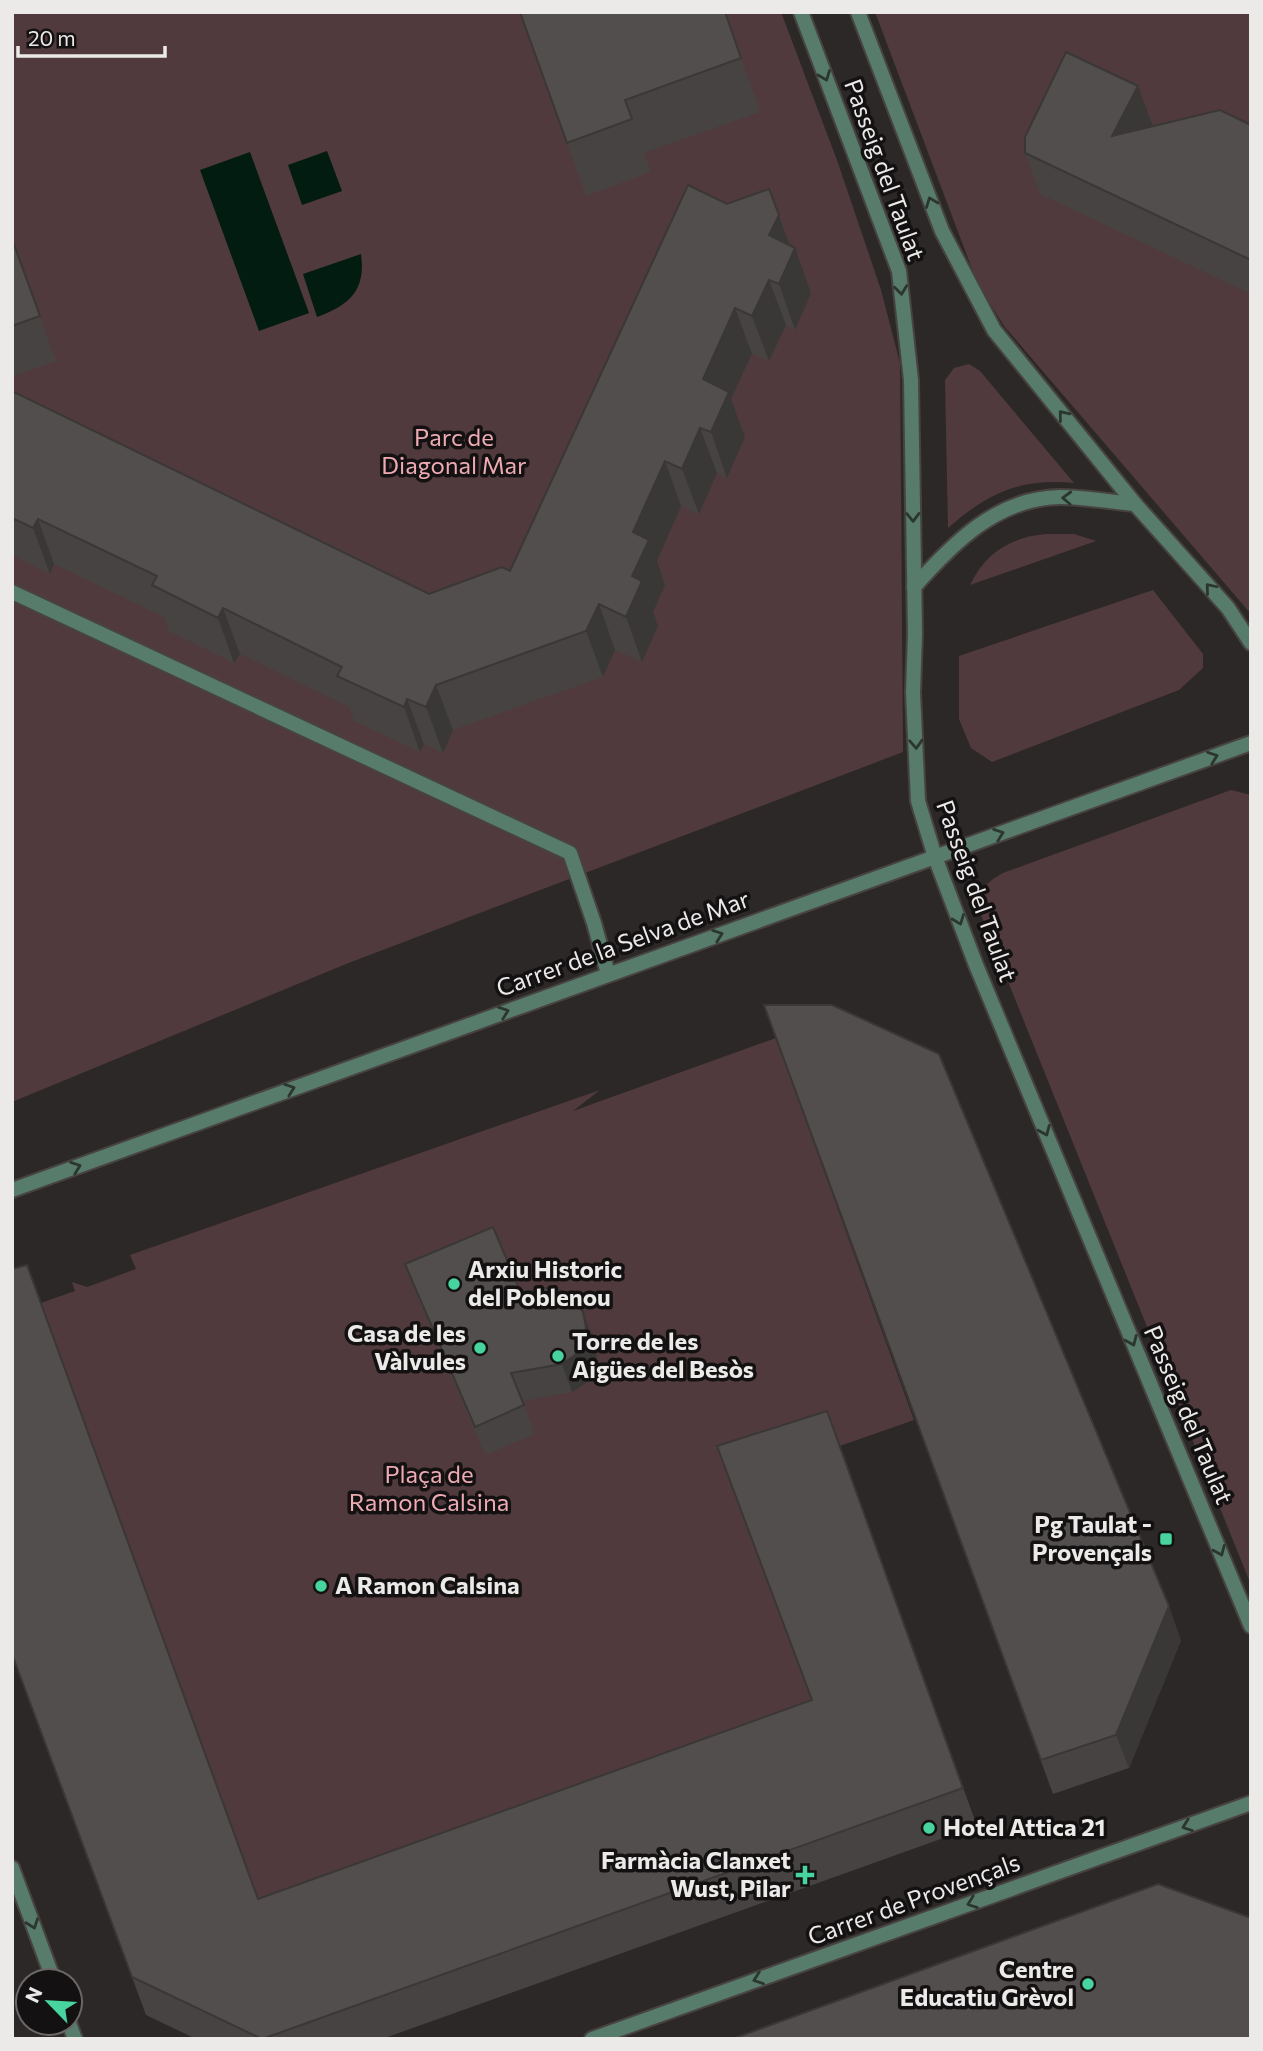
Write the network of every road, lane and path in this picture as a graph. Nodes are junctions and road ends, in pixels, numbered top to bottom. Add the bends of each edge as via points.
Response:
1 (802, 12) edge
2 (858, 12) edge
3 (1135, 504) junction
4 (914, 587) junction
5 (12, 592) edge
6 (1251, 643) edge
7 (1251, 743) edge
8 (934, 857) junction
9 (608, 974) junction
10 (12, 1190) edge
11 (1251, 1626) edge
12 (1251, 1803) edge
13 (12, 1868) edge
14 (49, 1967) edge
15 (592, 2039) edge

1 -> 4 street, Passeig del Taulat via 899,271 911,380
3 -> 2 street, Passeig del Taulat via 994,330 942,232
3 -> 4 street via 1061,497 1031,500 1003,510 965,535
6 -> 3 street, Passeig del Taulat via 1228,608
4 -> 8 street, Passeig del Taulat via 918,800
5 - 9 street via 570,853
8 -> 7 street, Carrer de la Selva de Mar
9 -> 8 street, Carrer de la Selva de Mar
8 -> 11 street, Passeig del Taulat
10 -> 9 street, Carrer de la Selva de Mar
12 -> 15 street, Carrer de Provençals
13 -> 14 street

